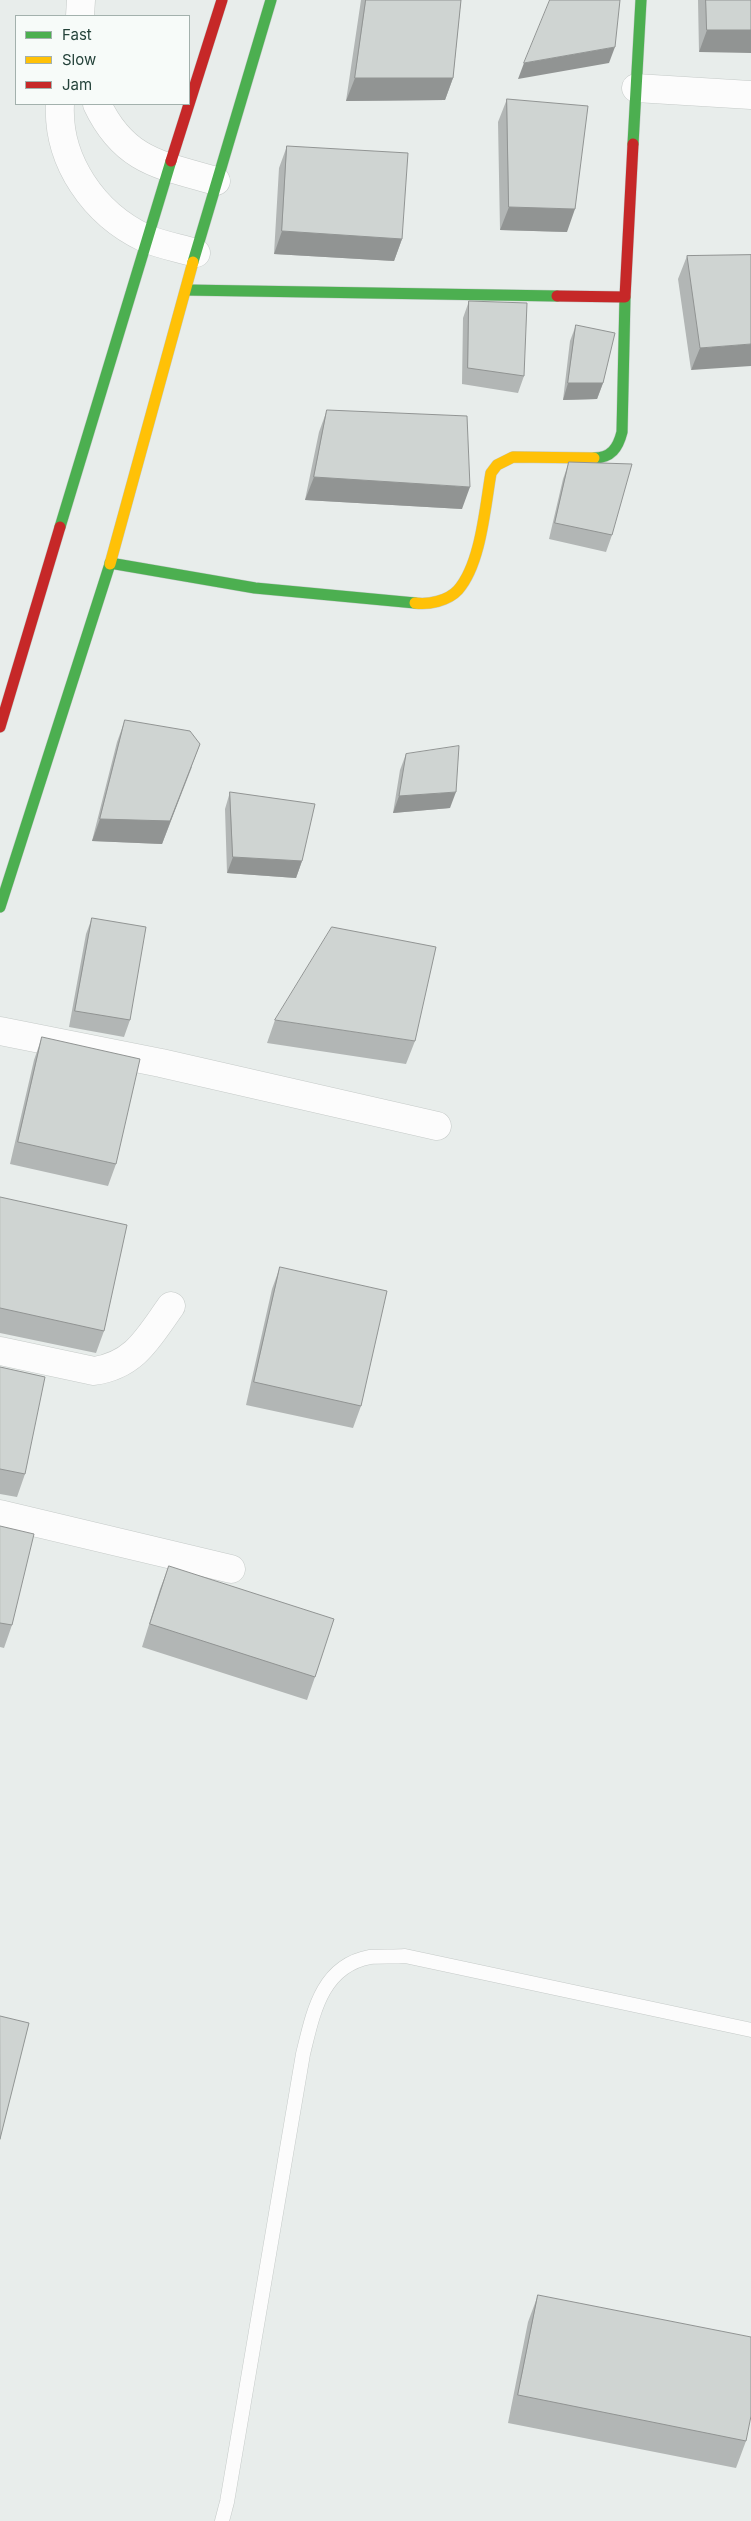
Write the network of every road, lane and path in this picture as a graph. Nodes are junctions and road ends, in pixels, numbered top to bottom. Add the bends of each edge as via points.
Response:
1 (81, 0) edge
2 (222, 0) edge
3 (271, 0) edge
4 (641, 0) edge
5 (80, 15) edge
6 (636, 88) junction
7 (751, 95) edge
8 (190, 103) edge
9 (60, 105) edge
10 (98, 105) edge
11 (190, 105) edge
12 (170, 168) junction
13 (216, 181) junction
14 (146, 239) junction
15 (196, 253) junction
16 (186, 290) junction
17 (625, 297) junction
18 (110, 563) junction
19 (0, 728) edge
20 (0, 907) edge
21 (0, 1031) edge
22 (437, 1126) dead end
23 (171, 1306) dead end
24 (0, 1351) edge
25 (0, 1514) edge
26 (231, 1568) dead end
27 (751, 2030) edge
28 (222, 2521) edge

1 - 5 street
2 - 8 main road
3 - 13 main road
4 - 6 main road
6 - 7 street
6 - 17 main road
9 - 14 street via 64,137 84,188 102,209
10 - 12 street via 114,134 130,149 148,161
11 - 12 main road
12 - 13 street
12 - 14 main road
13 - 15 main road
14 - 15 street
14 - 19 main road
15 - 16 main road
16 - 17 main road
16 - 18 main road
17 - 18 main road via 620,444 613,453 602,458 513,457 497,465 491,473 470,572 457,592 444,600 423,604 255,588
18 - 20 main road
21 - 22 street via 161,1063
23 - 24 street via 141,1348 109,1369 94,1371
25 - 26 street
27 - 28 lane via 405,1956 369,1958 338,1971 315,2005 303,2054

